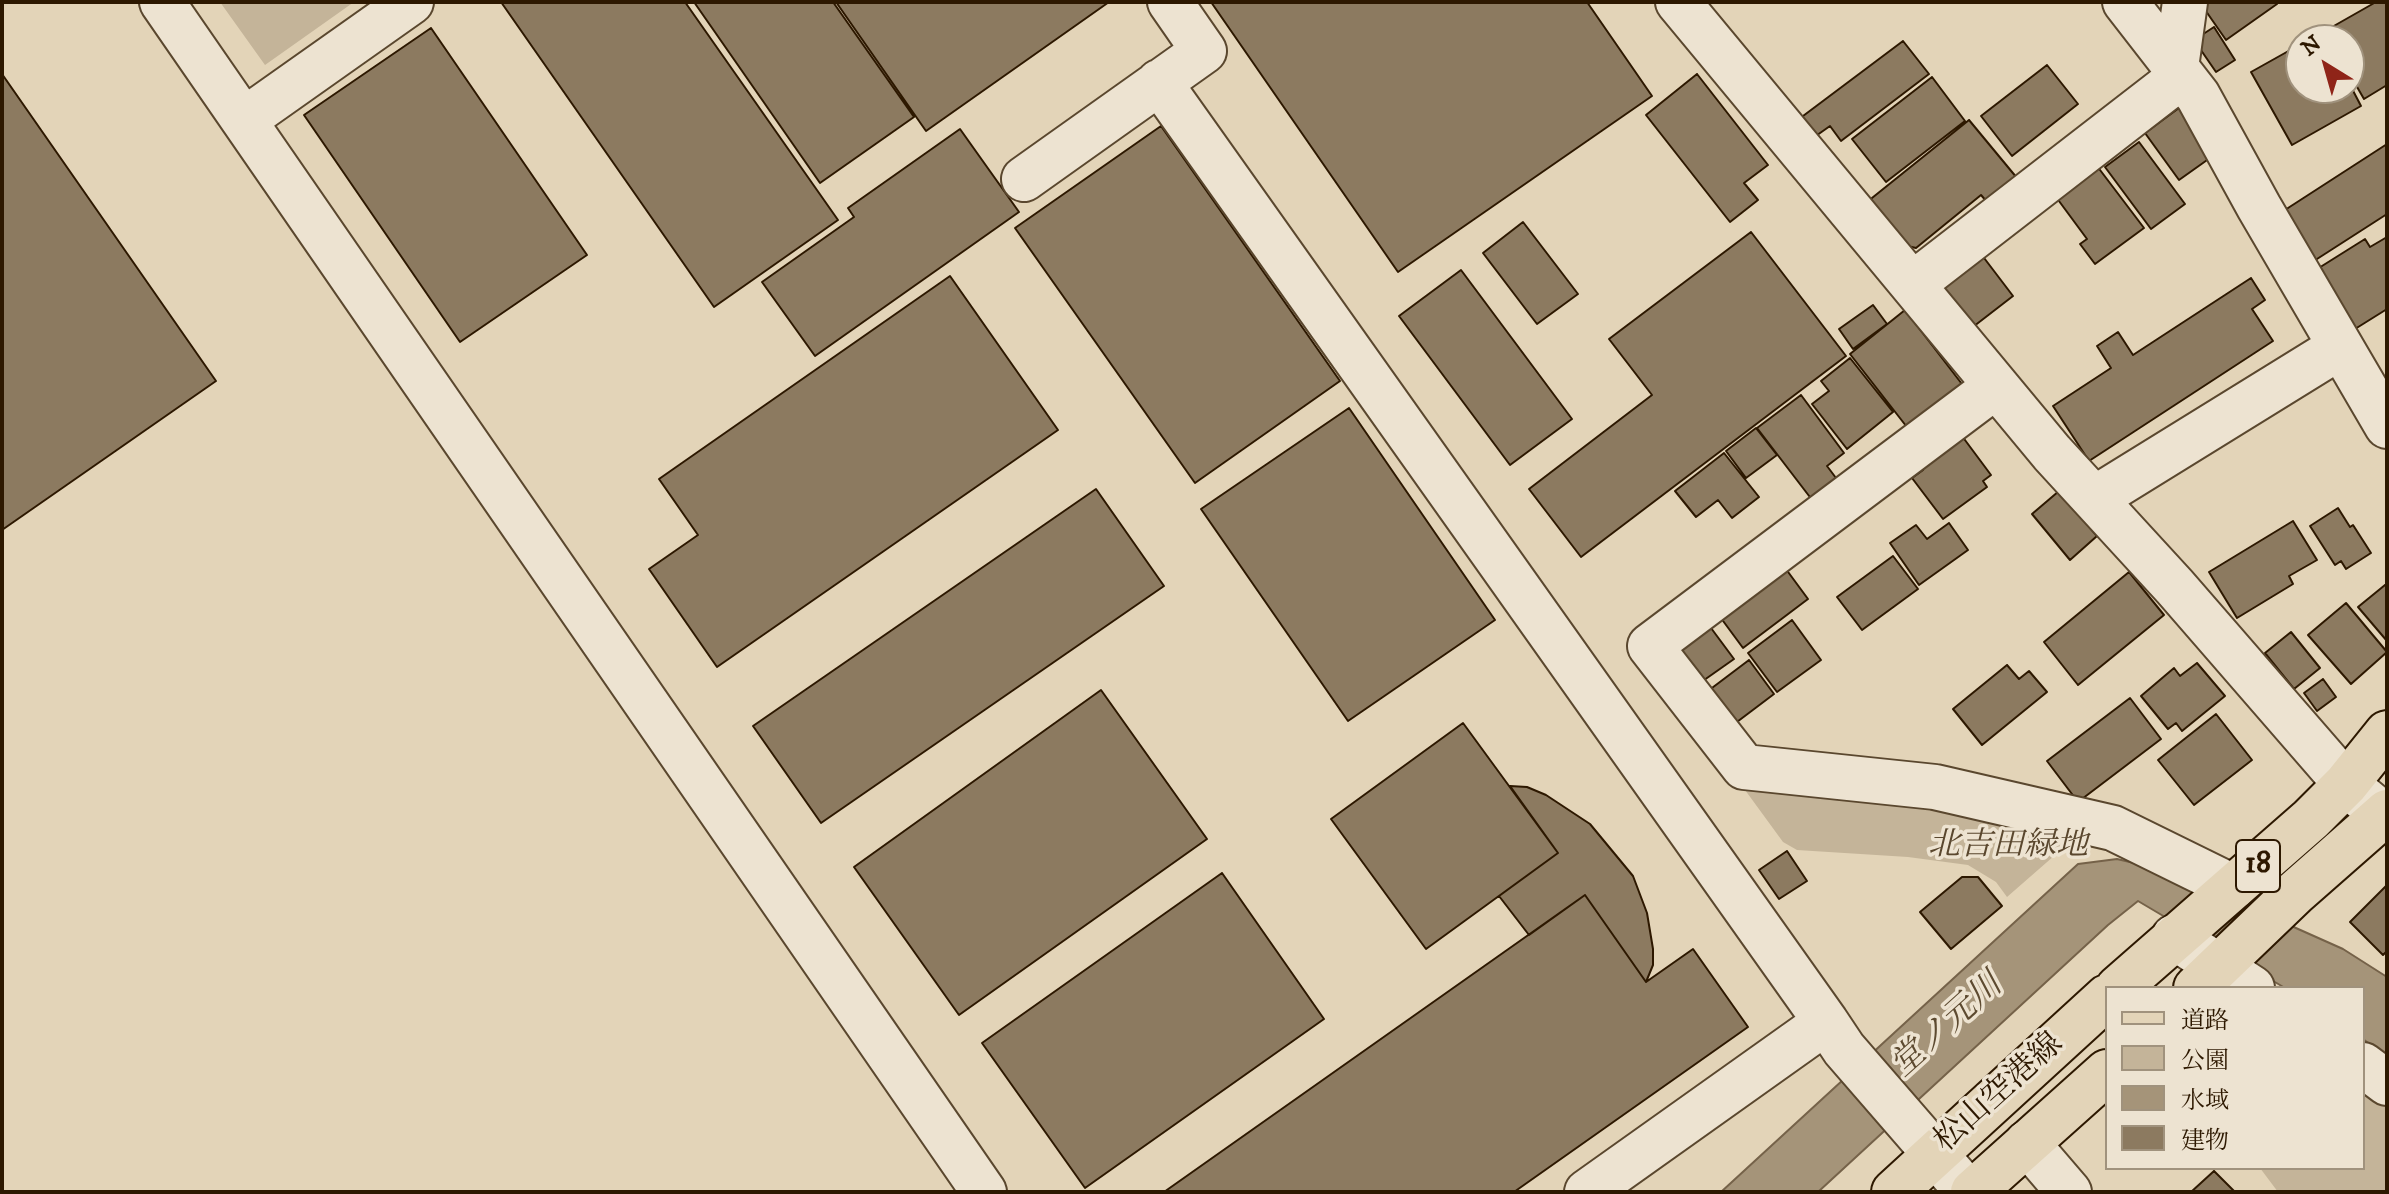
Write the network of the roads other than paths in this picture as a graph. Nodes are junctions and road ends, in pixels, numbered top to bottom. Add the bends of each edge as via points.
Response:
1 (162, 2) edge
2 (411, 2) edge
3 (1170, 2) edge
4 (1678, 2) edge
5 (2125, 2) edge
6 (2185, 2) edge
7 (2177, 68) junction
8 (1159, 82) junction
9 (244, 120) junction
10 (1024, 179) dead end
11 (1913, 284) junction
12 (2340, 347) junction
13 (1996, 386) junction
14 (2387, 426) edge
15 (2094, 499) junction
16 (2387, 733) edge
17 (2346, 784) junction
18 (2386, 815) edge
19 (2233, 887) junction
20 (2174, 937) junction
21 (2222, 980) edge
22 (2120, 986) edge
23 (2105, 999) edge
24 (1826, 1022) junction
25 (2365, 1066) edge
26 (2105, 1074) edge
27 (2387, 1083) edge
28 (2027, 1143) junction
29 (1935, 1152) junction
30 (984, 1192) edge
31 (1587, 1192) edge
32 (1894, 1192) edge
33 (1971, 1192) edge
34 (2069, 1192) edge

1 - 9 street
2 - 9 street
3 - 8 street via 1204,51
4 - 11 street
5 - 7 street
6 - 7 street
7 - 11 street via 2174,82
7 - 12 street via 2198,96
8 - 10 street
8 - 24 street
9 - 30 street
11 - 13 street
12 - 14 street
12 - 15 street
13 - 15 street
13 - 19 street via 1650,646 1744,767 1935,787 2113,828
15 - 17 street
16 - 17 main road, 18
17 - 18 street
17 - 19 main road, 18
18 - 21 main road, 18 via 2296,892
19 - 20 main road, 18
20 - 21 street
20 - 22 main road, 18
23 - 29 main road, 松山空港線
24 - 29 street
24 - 31 street
25 - 27 street
26 - 28 main road, 松山空港線
28 - 33 main road, 松山空港線
28 - 34 street
29 - 32 main road, 松山空港線
29 - 33 street

